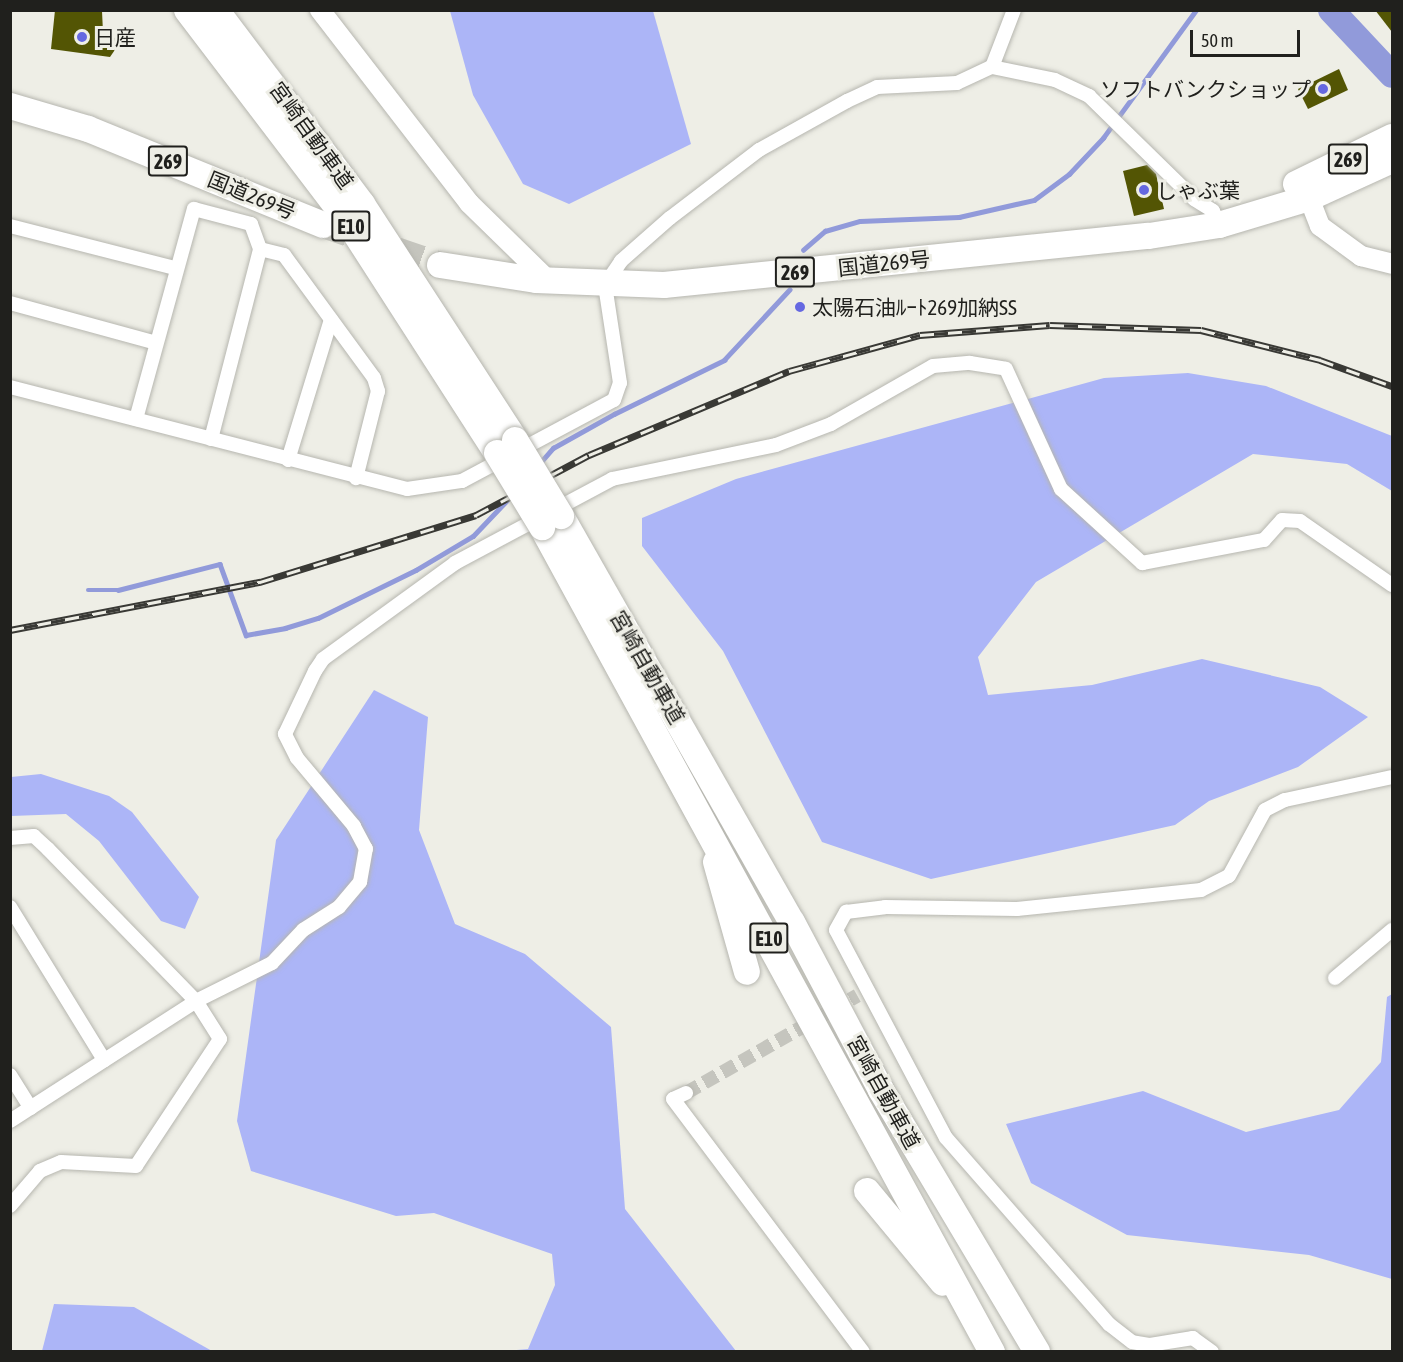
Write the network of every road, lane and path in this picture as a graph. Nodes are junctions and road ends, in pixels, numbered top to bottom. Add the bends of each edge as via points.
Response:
1 (187, 10) edge
2 (216, 10) edge
3 (320, 10) edge
4 (1014, 10) edge
5 (992, 67) junction
6 (10, 106) edge
7 (1392, 136) edge
8 (1392, 160) edge
9 (1306, 190) junction
10 (1216, 218) junction
11 (323, 225) tunnel mouth
12 (10, 226) edge
13 (261, 249) junction
14 (1392, 264) edge
15 (440, 265) tunnel mouth
16 (175, 268) junction
17 (548, 280) junction
18 (605, 285) junction
19 (10, 303) edge
20 (331, 319) junction
21 (156, 343) junction
22 (10, 387) edge
23 (136, 419) junction
24 (211, 439) junction
25 (506, 446) junction
26 (288, 460) junction
27 (356, 478) junction
28 (552, 522) junction
29 (1392, 585) edge
30 (1392, 777) edge
31 (704, 819) junction
32 (10, 838) edge
33 (10, 908) edge
34 (1392, 930) edge
35 (747, 972) dead end
36 (1335, 978) dead end
37 (196, 1001) junction
38 (104, 1060) junction
39 (10, 1076) edge
40 (686, 1093) dead end
41 (31, 1108) junction
42 (10, 1121) edge
43 (867, 1191) dead end
44 (10, 1206) edge
45 (979, 1327) junction
46 (863, 1352) edge
47 (992, 1352) edge
48 (1037, 1352) edge
49 (1212, 1352) edge

1 - 25 highway, 宮崎自動車道 / E10 via 344,216
2 - 25 highway, 宮崎自動車道 / E10 via 362,204
3 - 17 street via 469,203
4 - 5 street
5 - 10 street via 1055,80 1089,96
5 - 18 street via 957,83 878,87 759,150 637,247
6 - 11 highway, 国道269号 / 269 via 88,129
7 - 9 highway, 269
8 - 9 highway, 269
9 - 10 highway, 国道269号 / 269
9 - 14 street via 1320,226 1342,245
10 - 18 highway, 国道269号 / 269 via 1149,237 664,285
12 - 16 street
13 - 16 street via 251,224 194,209
13 - 20 street via 284,255
13 - 24 street
15 - 17 highway, 国道269号 / 269
16 - 21 street
17 - 18 highway, 国道269号 / 269
18 - 27 street via 620,383 614,400 462,481 407,489
19 - 21 street
20 - 26 street
20 - 27 street via 374,378 378,391
21 - 23 street
22 - 23 street
23 - 24 street
24 - 26 street
25 - 28 highway, 宮崎自動車道 / E10, bridge
26 - 27 street
28 - 31 highway, 宮崎自動車道 / E10
28 - 48 highway, 宮崎自動車道 / E10 via 792,922 881,1090
29 - 37 street via 1300,521 1282,520 1264,540 1142,563 1061,489 1006,369 933,366 831,424 776,445 612,479 455,563 323,659 298,699 285,734 297,758 354,826 366,849 360,882 272,963
30 - 49 street via 1285,800 1265,810 1229,876 1201,890 1017,909 885,907 846,912 836,930 863,993 946,1138 1110,1324 1132,1342 1149,1345 1193,1338
31 - 35 highway
31 - 45 highway, 宮崎自動車道 / E10
32 - 37 street via 34,836
33 - 38 street
34 - 36 street
37 - 38 street
37 - 44 street via 220,1039 218,1048 169,1112 142,1160 127,1169 79,1159 51,1165
38 - 41 street
39 - 41 street
40 - 46 street via 673,1099
41 - 42 street
43 - 45 highway
45 - 47 highway, 宮崎自動車道 / E10

